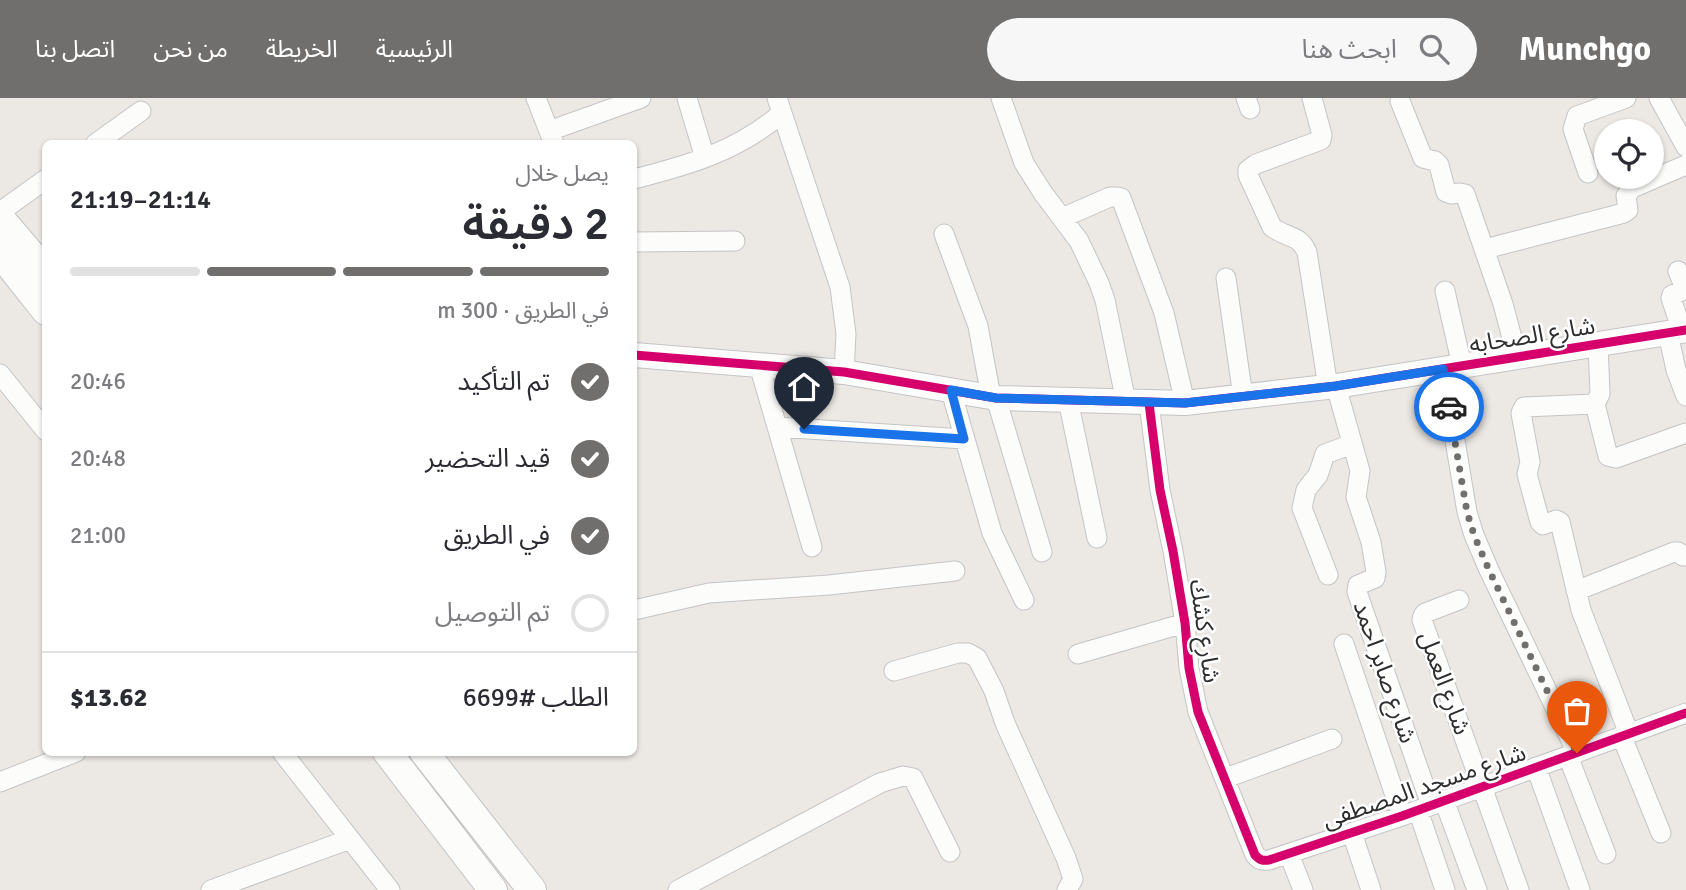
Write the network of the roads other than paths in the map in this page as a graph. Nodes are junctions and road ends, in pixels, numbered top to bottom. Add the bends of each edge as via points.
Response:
1 (536, 98) edge
2 (640, 98) edge
3 (687, 98) edge
4 (1000, 98) edge
5 (1312, 98) edge
6 (1626, 98) edge
7 (1659, 98) edge
8 (1400, 101) dead end
9 (780, 102) edge
10 (1600, 102) edge
11 (141, 111) dead end
12 (552, 137) edge
13 (101, 140) edge
14 (1686, 147) edge
15 (705, 158) junction
16 (1686, 165) edge
17 (1588, 173) dead end
18 (637, 178) edge
19 (42, 182) edge
20 (0, 212) edge
21 (0, 218) edge
22 (1062, 218) junction
23 (944, 234) dead end
24 (736, 241) dead end
25 (637, 242) edge
26 (1485, 249) junction
27 (0, 253) edge
28 (42, 267) edge
29 (1678, 271) dead end
30 (1226, 278) dead end
31 (1445, 291) dead end
32 (42, 306) edge
33 (1678, 331) edge
34 (1598, 344) junction
35 (637, 355) edge
36 (1517, 357) junction
37 (759, 365) junction
38 (1453, 367) junction
39 (845, 372) junction
40 (0, 374) edge
41 (1332, 387) junction
42 (951, 390) junction
43 (1686, 396) edge
44 (1243, 397) junction
45 (993, 398) junction
46 (1068, 400) junction
47 (1137, 403) junction
48 (1185, 403) junction
49 (1595, 404) junction
50 (42, 426) edge
51 (777, 427) junction
52 (1686, 433) edge
53 (964, 439) junction
54 (1352, 444) junction
55 (1097, 538) dead end
56 (812, 547) dead end
57 (1042, 552) dead end
58 (1686, 556) edge
59 (956, 571) dead end
60 (1328, 575) dead end
61 (1576, 591) junction
62 (1024, 600) dead end
63 (1459, 600) dead end
64 (637, 609) edge
65 (1185, 624) junction
66 (1344, 644) dead end
67 (1078, 654) dead end
68 (894, 671) dead end
69 (1686, 713) edge
70 (1626, 735) junction
71 (1332, 739) dead end
72 (1573, 755) junction
73 (66, 756) edge
74 (285, 756) edge
75 (390, 756) edge
76 (427, 756) edge
77 (1536, 768) junction
78 (1226, 778) junction
79 (0, 782) edge
80 (1482, 787) junction
81 (1424, 808) junction
82 (1352, 833) junction
83 (1661, 833) dead end
84 (350, 839) junction
85 (950, 852) dead end
86 (1289, 854) junction
87 (1606, 854) dead end
88 (1255, 855) joint
89 (211, 890) edge
90 (390, 890) edge
91 (494, 890) edge
92 (532, 890) edge
93 (678, 890) edge
94 (1067, 890) edge
95 (1303, 890) edge
96 (1371, 890) edge
97 (1445, 890) edge
98 (1477, 890) edge
99 (1519, 890) edge
100 (1580, 890) edge

1 - 12 street
2 - 12 street
3 - 15 street
4 - 22 street, شارع كشك via 1024,163
5 - 41 street, شارع صابر احمد via 1321,140 1256,164 1248,176 1272,228 1295,237 1307,252
6 - 10 street
7 - 14 street
8 - 26 street via 1423,158 1439,165 1446,192 1465,194
9 - 15 street via 745,140
9 - 39 street via 840,287
10 - 17 street via 1577,116 1573,129
11 - 13 street
15 - 18 street
16 - 26 street via 1632,188 1626,196 1629,210 1624,214
19 - 20 street
21 - 28 main road
22 - 47 street, شارع كشك via 1079,241 1105,300
22 - 48 street via 1110,197 1121,198 1164,313
23 - 45 street via 978,327
24 - 25 street
26 - 36 street
27 - 32 main road
29 - 33 street via 1684,286 1671,299
30 - 44 street
31 - 38 street
33 - 34 street, شارع الصحابه
33 - 43 street via 1676,370
34 - 36 street, شارع الصحابه
34 - 49 street via 1600,394
35 - 37 street, شارع الصحابه
36 - 38 street, شارع الصحابه
37 - 39 street, شارع الصحابه
37 - 51 street
38 - 41 street, شارع الصحابه
38 - 72 street via 1467,512 1474,535
39 - 42 street, شارع الصحابه
40 - 50 street
41 - 44 street, شارع الصحابه
41 - 54 street, شارع صابر احمد
42 - 45 street, شارع الصحابه
42 - 53 street
44 - 48 street, شارع الصحابه
45 - 46 street, شارع الصحابه
45 - 57 street
46 - 47 street, شارع الصحابه
46 - 55 street
47 - 48 street, شارع الصحابه
47 - 65 street, شارع كشك via 1160,490
49 - 52 street via 1606,454 1612,458
49 - 61 street via 1527,407 1521,413 1530,461 1527,474 1540,522 1560,523
51 - 53 street
51 - 56 street
53 - 62 street via 992,533
54 - 60 street via 1325,454 1303,498 1302,508
54 - 81 street, شارع صابر احمد via 1360,471 1356,497 1376,572 1375,578 1358,585 1357,592
58 - 61 street via 1674,552
59 - 64 street via 709,593
61 - 70 street
63 - 80 street, شارع العمل via 1425,613 1422,620
65 - 67 street
65 - 78 street, شارع كشك via 1198,712
66 - 81 street
68 - 94 street via 958,653 977,658 1066,858 1073,879
69 - 70 street, شارع مسجد المصطفى
70 - 72 street, شارع مسجد المصطفى
70 - 83 street
71 - 78 street
72 - 77 street, شارع مسجد المصطفى
72 - 87 street
73 - 79 street
74 - 84 street
75 - 91 main road
76 - 92 main road
77 - 80 street, شارع مسجد المصطفى
77 - 100 street
78 - 88 street, شارع كشك
80 - 81 street, شارع مسجد المصطفى
80 - 99 street
81 - 82 street, شارع مسجد المصطفى
81 - 97 street
81 - 98 street
82 - 86 street, شارع مسجد المصطفى
82 - 96 street
84 - 89 street
84 - 90 street
85 - 93 street via 913,778 903,776 880,783
86 - 88 street, شارع مسجد المصطفى via 1263,861
86 - 95 street

